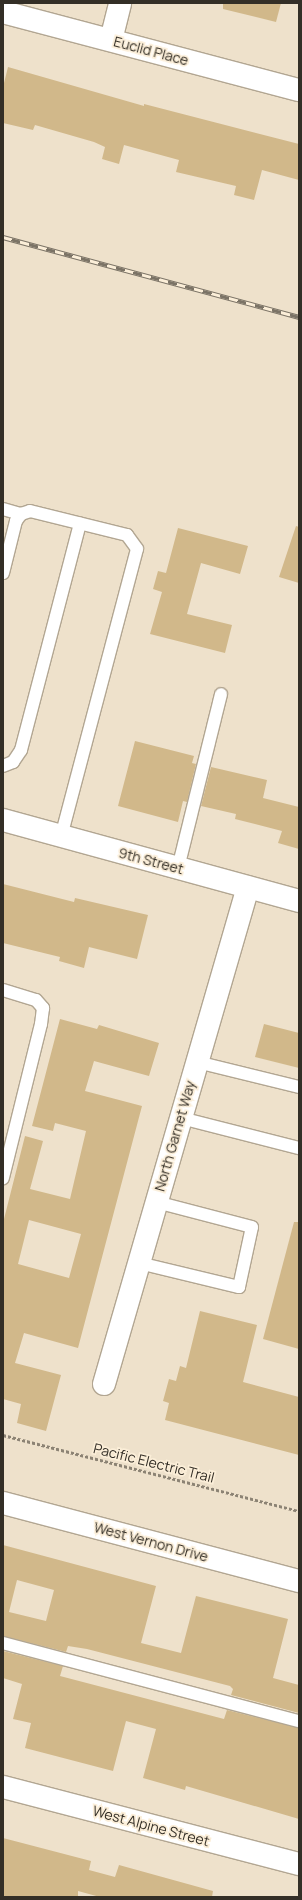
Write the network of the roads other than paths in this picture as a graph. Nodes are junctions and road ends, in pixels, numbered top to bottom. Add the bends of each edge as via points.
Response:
1 (120, 3) edge
2 (3, 12) edge
3 (111, 40) junction
4 (299, 90) edge
5 (3, 509) edge
6 (21, 514) junction
7 (80, 524) junction
8 (3, 573) edge
9 (221, 694) dead end
10 (3, 766) edge
11 (3, 820) edge
12 (61, 836) junction
13 (178, 868) junction
14 (248, 887) junction
15 (299, 901) edge
16 (3, 990) edge
17 (197, 1062) junction
18 (299, 1087) edge
19 (181, 1118) junction
20 (299, 1148) edge
21 (3, 1178) edge
22 (156, 1202) junction
23 (139, 1263) junction
24 (104, 1384) dead end
25 (3, 1503) edge
26 (299, 1582) edge
27 (3, 1643) edge
28 (299, 1721) edge
29 (3, 1787) edge
30 (299, 1864) edge

1 - 3 street
2 - 3 street, Euclid Place
3 - 4 street, Euclid Place
5 - 6 lane
6 - 7 lane via 30,511
6 - 8 lane via 16,521
7 - 10 lane via 21,750 13,762
7 - 12 lane via 127,535 137,549
9 - 13 lane
11 - 12 street, 9th Street
12 - 13 street, 9th Street
13 - 14 street, 9th Street
14 - 15 street, 9th Street
14 - 17 street, North Garnet Way
16 - 21 lane via 36,1000 43,1008
17 - 18 lane
17 - 19 street, North Garnet Way
19 - 20 lane
19 - 22 street, North Garnet Way
22 - 23 street, North Garnet Way
22 - 23 lane via 252,1227 239,1286
23 - 24 street, North Garnet Way
25 - 26 street, West Vernon Drive
27 - 28 lane
29 - 30 street, West Alpine Street

